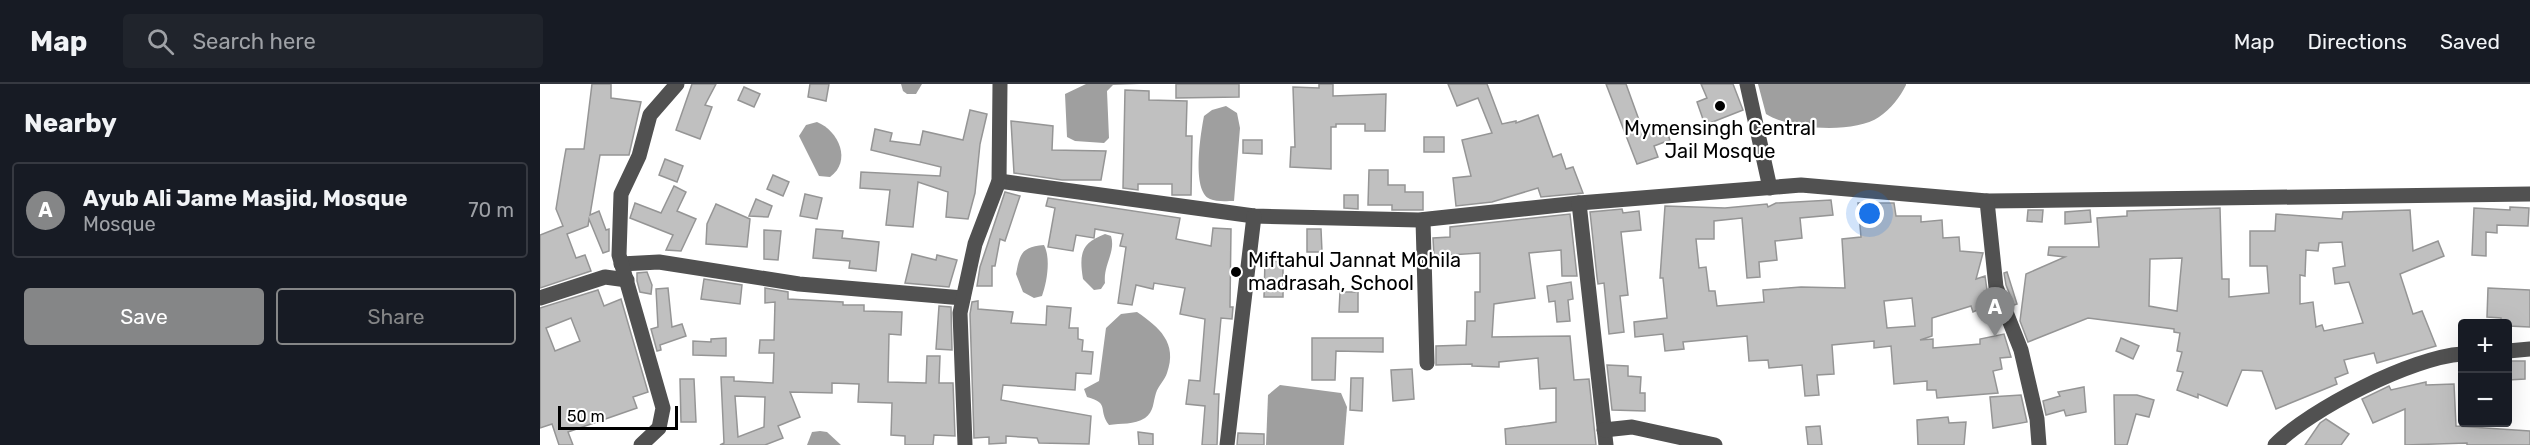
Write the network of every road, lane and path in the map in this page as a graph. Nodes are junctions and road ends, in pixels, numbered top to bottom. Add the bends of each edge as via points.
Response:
1 (677, 84) edge
2 (1000, 84) edge
3 (1747, 84) edge
4 (999, 181) junction
5 (1770, 188) junction
6 (2530, 194) edge
7 (1987, 201) junction
8 (1579, 203) junction
9 (1254, 216) junction
10 (1423, 220) junction
11 (621, 264) junction
12 (627, 280) junction
13 (540, 298) edge
14 (963, 298) junction
15 (2530, 349) edge
16 (2512, 351) edge
17 (2458, 354) edge
18 (1427, 363) dead end
19 (1605, 438) edge
20 (965, 440) edge
21 (641, 445) edge
22 (1227, 445) edge
23 (1715, 445) edge
24 (2039, 445) edge
25 (2275, 445) edge

1 - 11 street via 650,115 639,156 621,194
2 - 4 street
3 - 5 street
4 - 9 street
4 - 14 street via 975,243
5 - 7 street via 1801,185
5 - 8 street
6 - 7 street
7 - 24 street via 1996,286 2021,350
8 - 10 street
8 - 19 street
9 - 10 street
9 - 22 street
10 - 18 street
11 - 12 street
11 - 14 street via 659,262 799,284
12 - 13 street via 605,277
12 - 21 street via 663,408 659,428
14 - 20 street via 960,313
15 - 16 street
17 - 25 street via 2444,355 2399,371 2311,414
19 - 23 street via 1632,427

